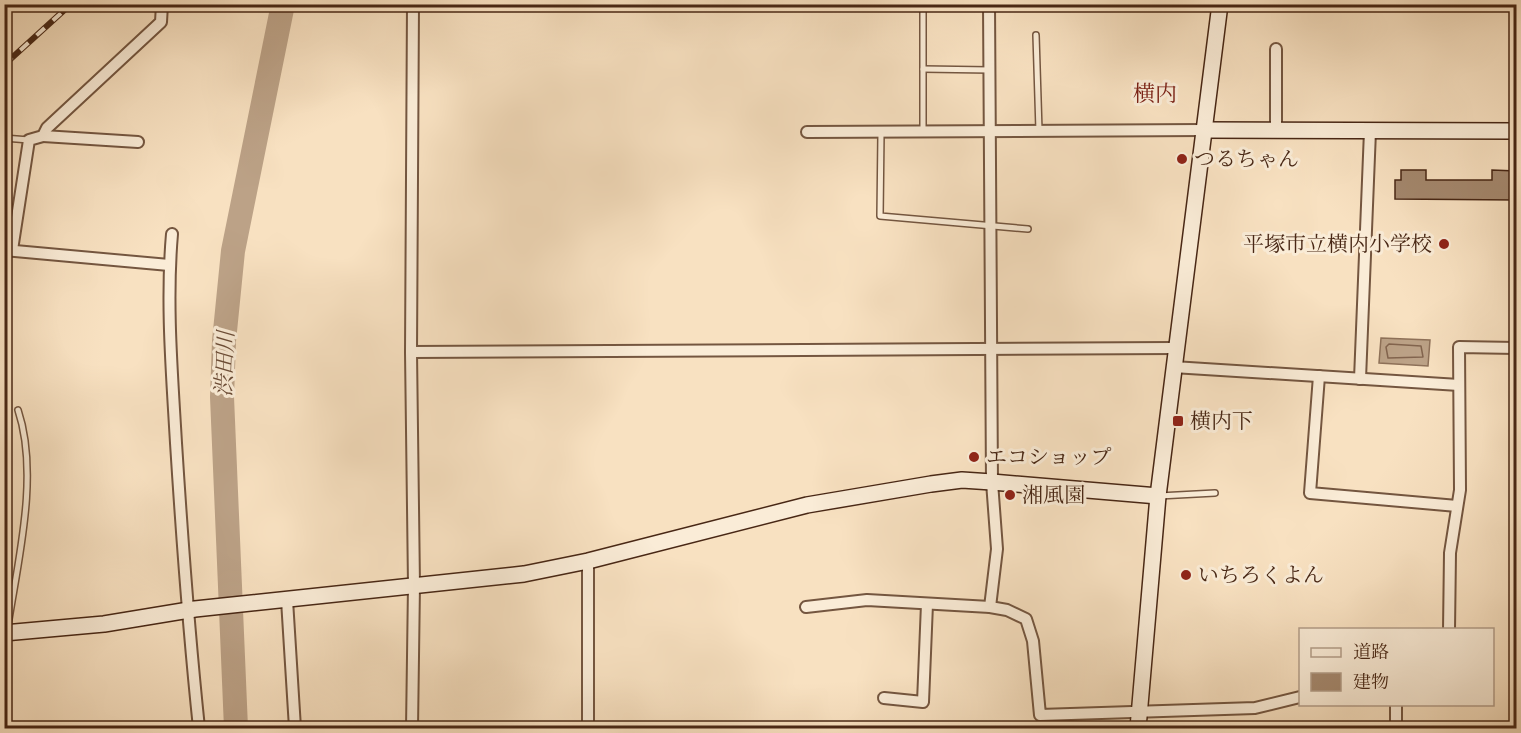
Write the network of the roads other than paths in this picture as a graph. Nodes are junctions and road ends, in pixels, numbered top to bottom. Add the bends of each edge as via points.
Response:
1 (162, 4) edge
2 (413, 4) edge
3 (923, 4) edge
4 (989, 4) edge
5 (1221, 4) edge
6 (1036, 36) dead end
7 (1276, 49) dead end
8 (923, 69) junction
9 (990, 70) junction
10 (1204, 130) junction
11 (991, 131) junction
12 (1039, 131) junction
13 (1276, 131) junction
14 (1370, 131) junction
15 (1516, 131) edge
16 (807, 132) dead end
17 (923, 132) junction
18 (881, 133) junction
19 (43, 136) junction
20 (4, 138) edge
21 (29, 140) junction
22 (138, 142) dead end
23 (991, 224) junction
24 (1028, 229) dead end
25 (172, 234) dead end
26 (8, 250) edge
27 (169, 265) junction
28 (1175, 348) junction
29 (1516, 348) edge
30 (990, 349) junction
31 (411, 352) junction
32 (1173, 367) junction
33 (1319, 376) junction
34 (1360, 379) junction
35 (1459, 385) junction
36 (18, 410) dead end
37 (992, 482) junction
38 (1215, 493) dead end
39 (1158, 496) junction
40 (1457, 506) junction
41 (588, 561) junction
42 (414, 585) junction
43 (284, 600) junction
44 (927, 604) junction
45 (806, 607) dead end
46 (990, 607) junction
47 (191, 610) junction
48 (1449, 628) edge
49 (5, 633) edge
50 (1299, 697) edge
51 (884, 699) dead end
52 (1395, 706) edge
53 (1139, 711) junction
54 (199, 729) edge
55 (295, 729) edge
56 (412, 729) edge
57 (588, 729) edge
58 (1138, 729) edge
59 (1396, 729) edge

1 - 19 street via 161,22
2 - 31 street
3 - 8 lane
4 - 9 street
5 - 10 street
6 - 12 lane
7 - 13 street
8 - 9 lane
8 - 17 lane
9 - 11 street
10 - 12 street
10 - 13 street
10 - 28 street
11 - 12 street
11 - 17 street
11 - 23 street
13 - 14 street
14 - 15 street
14 - 34 street
16 - 18 street
17 - 18 street
18 - 23 lane via 880,216
19 - 21 street
19 - 22 street
20 - 21 lane
21 - 26 street
23 - 24 lane
23 - 30 street
25 - 27 street
26 - 27 street
27 - 47 street via 171,355
28 - 30 street
28 - 32 street
29 - 35 street via 1459,348
30 - 31 street
30 - 37 street
31 - 42 street
32 - 33 street
32 - 39 street
33 - 34 street
33 - 40 street via 1310,493
34 - 35 street
35 - 40 street
36 - 49 lane via 24,429 26,504
37 - 39 street
37 - 41 street via 962,480 829,501
37 - 46 street via 997,549
38 - 39 lane
39 - 53 street
40 - 48 street via 1450,553
41 - 42 street via 524,574
41 - 57 street
42 - 43 street
42 - 56 street
43 - 47 street
43 - 55 street
44 - 45 street via 867,600
44 - 46 street
44 - 51 street via 923,702
46 - 53 street via 1026,619 1033,641 1040,715
47 - 49 street via 104,624
47 - 54 street
50 - 53 street via 1255,708
52 - 59 street
53 - 58 street

